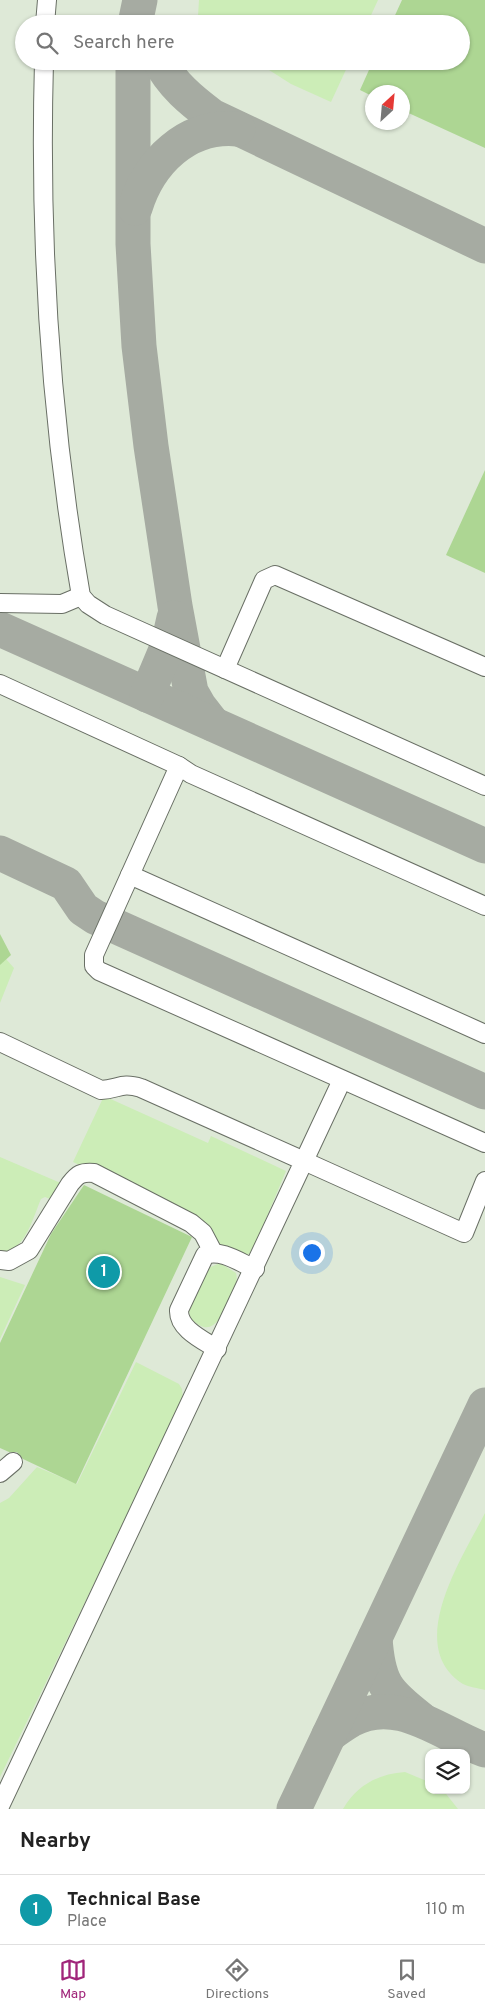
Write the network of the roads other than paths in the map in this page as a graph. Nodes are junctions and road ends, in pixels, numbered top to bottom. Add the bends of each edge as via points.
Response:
1 (47, 0) edge
2 (46, 15) edge
3 (44, 70) edge
4 (81, 596) junction
5 (0, 604) edge
6 (485, 667) edge
7 (224, 670) junction
8 (0, 684) edge
9 (179, 766) junction
10 (485, 786) edge
11 (130, 875) junction
12 (485, 906) edge
13 (485, 1034) edge
14 (0, 1042) edge
15 (342, 1080) junction
16 (485, 1143) edge
17 (304, 1161) junction
18 (485, 1181) edge
19 (213, 1252) junction
20 (0, 1260) edge
21 (255, 1268) junction
22 (217, 1349) junction
23 (0, 1806) edge

1 - 2 lane
3 - 4 lane via 45,286 58,447
4 - 5 lane via 62,604
4 - 7 lane via 106,616
6 - 7 lane via 275,575 264,580
7 - 10 lane
8 - 9 lane
9 - 11 lane
9 - 12 lane
11 - 13 lane
11 - 15 lane via 94,955 94,966 99,971
14 - 17 lane via 101,1090 127,1084 141,1088
15 - 16 lane
15 - 17 lane
17 - 18 lane via 464,1233
17 - 21 lane
19 - 20 lane via 204,1233 192,1223 94,1173 84,1172 77,1174 29,1250 9,1261
19 - 21 lane
19 - 22 lane via 205,1255 179,1310 179,1318 185,1327
21 - 22 lane
22 - 23 lane

